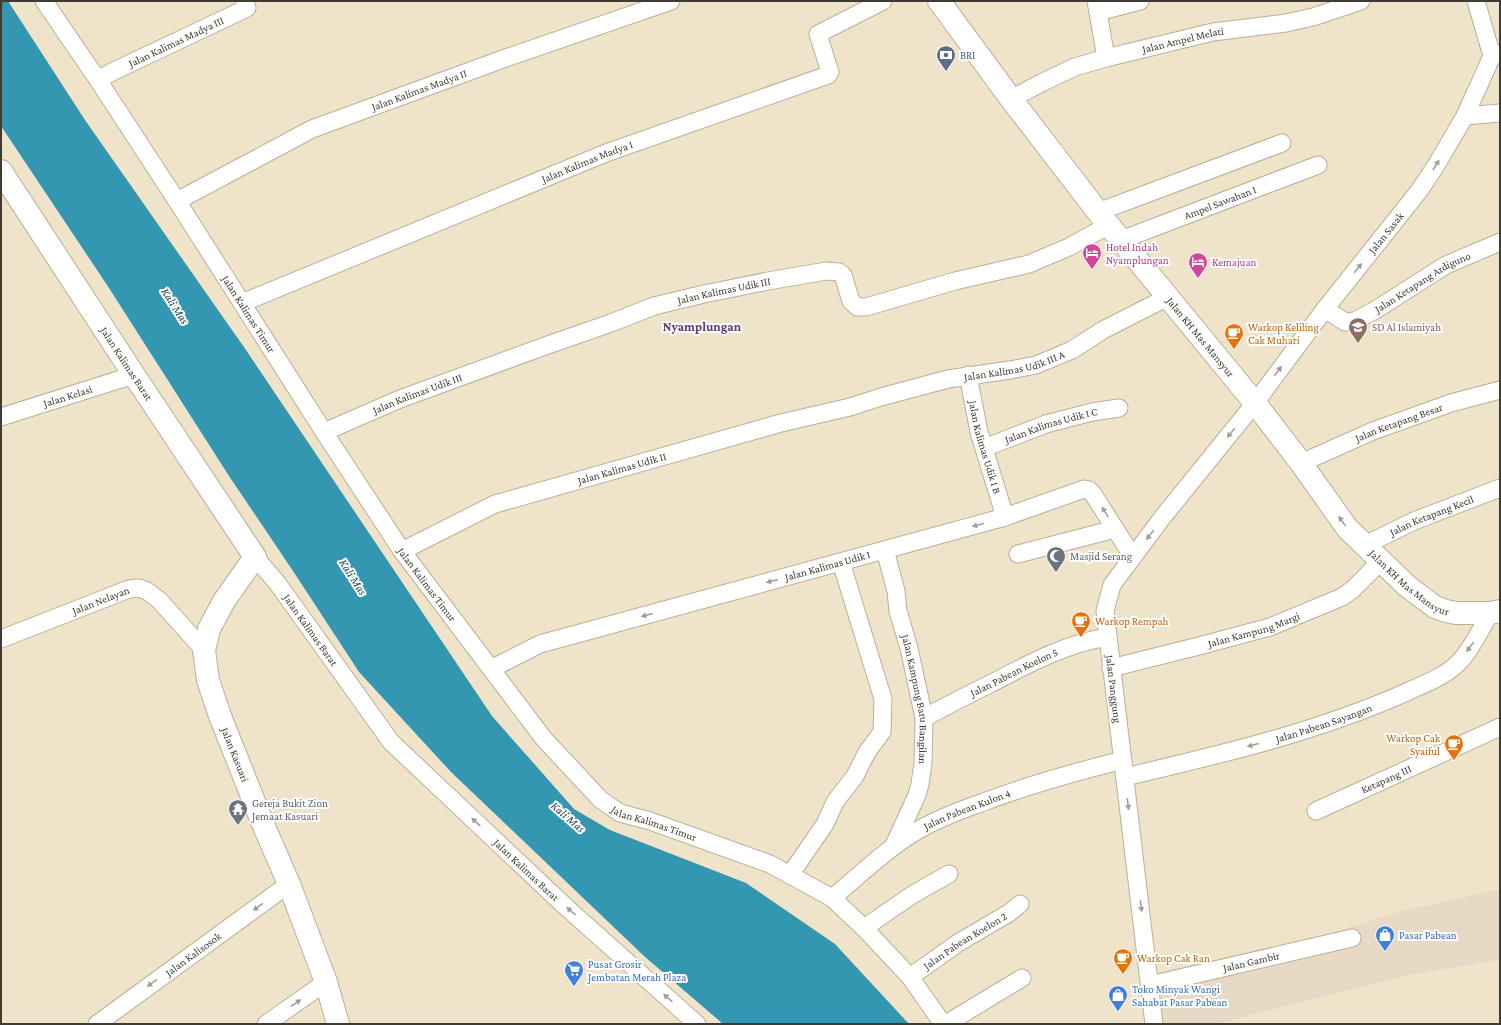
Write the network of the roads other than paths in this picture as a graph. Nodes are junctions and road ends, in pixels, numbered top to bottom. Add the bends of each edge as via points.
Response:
1 (44, 1) edge
2 (245, 1) edge
3 (670, 1) edge
4 (883, 1) edge
5 (939, 1) edge
6 (1140, 1) edge
7 (1361, 1) edge
8 (1476, 1) edge
9 (1097, 7) edge
10 (1496, 55) edge
11 (1106, 58) junction
12 (98, 80) junction
13 (1011, 99) junction
14 (1500, 113) edge
15 (1465, 116) junction
16 (1282, 143) dead end
17 (1318, 165) dead end
18 (1, 171) edge
19 (178, 201) junction
20 (1109, 225) junction
21 (1500, 242) edge
22 (1168, 297) junction
23 (242, 303) junction
24 (1325, 309) junction
25 (134, 375) junction
26 (968, 375) junction
27 (1500, 390) edge
28 (1255, 403) junction
29 (850, 407) joint
30 (1118, 408) dead end
31 (1, 417) edge
32 (324, 432) junction
33 (984, 448) junction
34 (1301, 463) junction
35 (1500, 488) edge
36 (1005, 517) junction
37 (1115, 529) junction
38 (1365, 545) junction
39 (885, 550) junction
40 (402, 551) junction
41 (1018, 554) dead end
42 (255, 557) junction
43 (1133, 558) junction
44 (1382, 561) junction
45 (841, 562) junction
46 (1495, 612) edge
47 (1108, 637) junction
48 (1, 639) edge
49 (204, 650) junction
50 (1111, 668) junction
51 (491, 669) junction
52 (924, 718) junction
53 (1500, 727) edge
54 (1123, 760) junction
55 (1125, 777) junction
56 (1316, 811) dead end
57 (894, 845) junction
58 (949, 874) dead end
59 (790, 875) junction
60 (289, 884) junction
61 (832, 898) junction
62 (1020, 904) dead end
63 (864, 928) junction
64 (1352, 938) dead end
65 (910, 977) junction
66 (1022, 978) dead end
67 (326, 982) junction
68 (1150, 985) junction
69 (97, 1024) edge
70 (266, 1024) edge
71 (338, 1024) edge
72 (697, 1024) edge
73 (945, 1024) edge
74 (1154, 1024) edge

1 - 12 street, Jalan Kalimas Timur
2 - 12 street, Jalan Kalimas Madya III via 246,8
3 - 19 street, Jalan Kalimas Madya II via 312,129
4 - 23 street, Jalan Kalimas Madya I via 818,34 830,72 828,75 606,153
5 - 13 street, Jalan KH Mas Mansyur
6 - 9 street
7 - 11 street, Jalan Ampel Melati via 1313,17 1213,32
8 - 10 street
9 - 11 street
10 - 15 street, Jalan Sasak
11 - 13 street, Jalan Ampel Melati via 1075,67
12 - 19 street, Jalan Kalimas Timur
13 - 20 street, Jalan KH Mas Mansyur
14 - 15 street
24 -> 15 street, Jalan Sasak via 1419,191
16 - 20 street
17 - 20 street, Ampel Sawahan I
18 - 25 street, Jalan Kalimas Barat
19 - 23 street, Jalan Kalimas Timur
20 - 22 street, Jalan KH Mas Mansyur
20 - 32 street, Jalan Kalimas Udik III via 1069,247 1029,264 955,281 866,307 857,307 851,301 843,275 839,272 826,271 739,286 654,306 400,399
21 - 24 street, Jalan Ketapang Ardiguno via 1446,265 1355,321 1345,322
22 - 26 street, Jalan Kalimas Udik III A via 1103,330 1072,350 1036,365
22 - 28 street, Jalan KH Mas Mansyur
23 - 32 street, Jalan Kalimas Timur
28 -> 24 street, Jalan Sasak
25 - 31 street, Jalan Kelasi
25 - 42 street, Jalan Kalimas Barat
26 - 29 street, Jalan Kalimas Udik III A
26 - 33 street, Jalan Kalimas Udik I B
27 - 34 street, Jalan Ketapang Besar via 1451,403 1373,431
28 - 34 street, Jalan KH Mas Mansyur
28 -> 43 street, Jalan Panggung
29 - 40 street, Jalan Kalimas Udik II via 780,423 495,504
30 - 33 street, Jalan Kalimas Udik I C via 1046,424
32 - 40 street, Jalan Kalimas Timur
33 - 36 street, Jalan Kalimas Udik I B
38 -> 34 street, Jalan KH Mas Mansyur via 1347,528
35 - 38 street, Jalan Ketapang Kecil via 1414,521
37 -> 36 street, Jalan Kalimas Udik I via 1093,494 1084,489
36 -> 39 street, Jalan Kalimas Udik I
37 - 41 street
37 - 43 street, Jalan Kalimas Udik I
38 - 44 street, Jalan KH Mas Mansyur
39 - 45 street, Jalan Kalimas Udik I
39 - 52 street, Jalan Kampung Baru Bangilan
40 - 51 street, Jalan Kalimas Timur
42 - 49 street, Jalan Kasuari via 224,601 209,629
72 -> 42 street, Jalan Kalimas Barat via 567,908 391,742 278,584
43 - 47 street, Jalan Panggung via 1112,585 1105,611
44 - 46 street, Jalan KH Mas Mansyur via 1407,586 1446,612
44 - 50 street, Jalan Kampung Margi via 1342,597 1270,627
45 -> 51 street, Jalan Kalimas Udik I via 540,644
45 - 59 street via 884,699 882,732 867,752 855,776 834,802 825,824
46 -> 55 street, Jalan Pabean Sayangan via 1461,661 1438,678 1387,701 1268,741
47 - 50 street, Jalan Panggung
47 - 52 street, Jalan Pabean Koelon 5 via 1092,640 1041,659
48 - 49 street, Jalan Nelayan via 129,589 139,588 159,600
49 - 60 street, Jalan Kasuari via 208,680 220,716
50 - 54 street, Jalan Panggung
51 - 59 street, Jalan Kalimas Timur via 544,739 602,800 620,813 650,821 770,864
52 - 57 street, Jalan Kampung Baru Bangilan via 920,784
53 - 56 street, Ketapang III
54 - 55 street, Jalan Panggung
54 - 57 street, Jalan Pabean Kulon 4 via 1009,792 933,822
55 -> 68 street, Jalan Panggung
57 - 61 street, Jalan Pabean Kulon 4
58 - 63 street via 912,895
59 - 61 street, Jalan Kalimas Timur
60 - 67 street, Jalan Kasuari
60 -> 69 street, Jalan Kalisosok
61 - 63 street, Jalan Kalimas Timur
62 - 65 street, Jalan Pabean Koelon 2
63 - 65 street, Jalan Kalimas Timur
64 - 68 street, Jalan Gambir
65 - 73 street, Jalan Kalimas Timur
66 - 73 street
70 -> 67 street
67 - 71 street, Jalan Kasuari
68 - 74 street, Jalan Panggung

